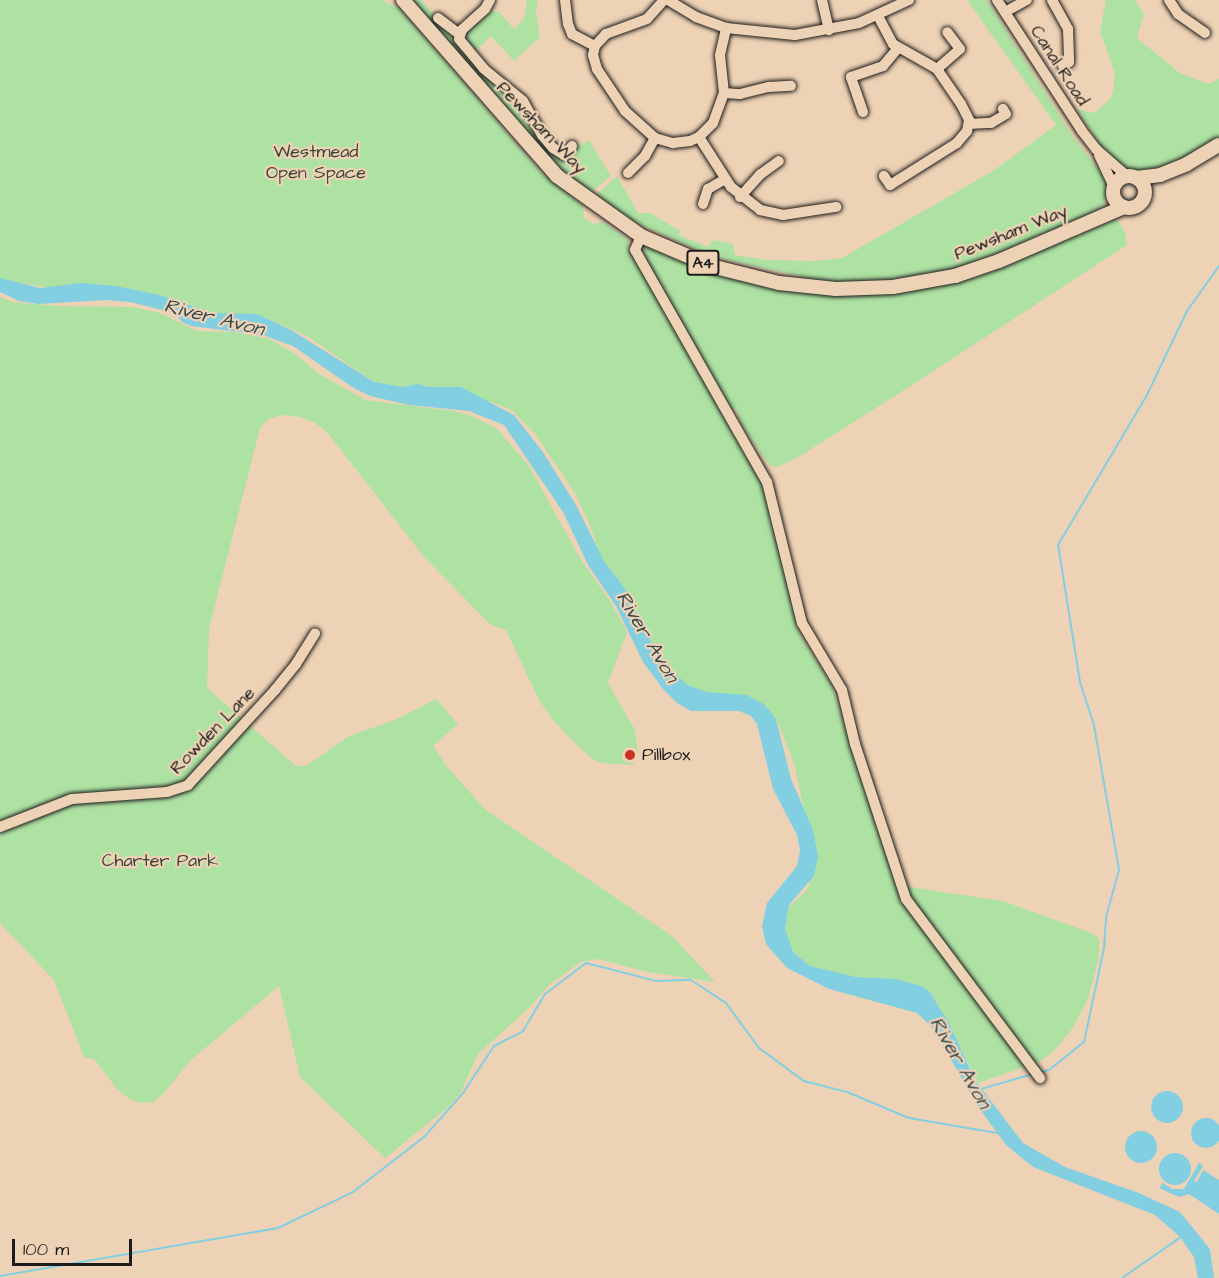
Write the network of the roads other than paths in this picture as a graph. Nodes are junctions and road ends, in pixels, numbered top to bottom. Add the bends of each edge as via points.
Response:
1 (403, 0) edge
2 (490, 0) edge
3 (565, 0) edge
4 (666, 0) edge
5 (822, 0) edge
6 (909, 0) edge
7 (997, 0) edge
8 (1027, 0) edge
9 (1052, 0) edge
10 (1169, 0) edge
11 (1005, 12) junction
12 (878, 16) junction
13 (438, 18) dead end
14 (726, 28) junction
15 (1202, 28) dead end
16 (829, 30) junction
17 (947, 32) dead end
18 (459, 34) junction
19 (595, 46) junction
20 (898, 48) junction
21 (1069, 65) dead end
22 (936, 69) junction
23 (791, 86) dead end
24 (724, 93) junction
25 (863, 112) dead end
26 (1005, 114) dead end
27 (969, 124) junction
28 (699, 137) junction
29 (655, 138) junction
30 (1219, 145) edge
31 (572, 146) dead end
32 (1096, 149) junction
33 (773, 162) dead end
34 (628, 174) dead end
35 (1160, 174) junction
36 (1132, 177) junction
37 (725, 179) junction
38 (887, 183) dead end
39 (1113, 191) junction
40 (1145, 192) junction
41 (740, 197) junction
42 (703, 204) dead end
43 (836, 207) dead end
44 (1124, 207) junction
45 (1092, 219) junction
46 (642, 236) junction
47 (315, 633) dead end
48 (0, 827) edge
49 (1040, 1078) dead end

1 - 46 main road, Pewsham Way / A4 via 557,176
2 - 18 street
3 - 19 street via 572,34
4 - 14 street
4 - 19 street via 652,15 606,34
5 - 16 street
6 - 12 street
7 - 11 street, Canal Road
8 - 11 street
9 - 21 street via 1068,29
10 - 15 street via 1178,15
11 - 32 street, Canal Road
12 - 16 street
12 - 20 street
13 - 18 street
14 - 16 street via 795,35
14 - 24 street via 720,54
17 - 22 street via 962,51
18 - 31 street via 484,69 523,101 554,148 564,155
19 - 29 street via 594,63 604,82 631,118
20 - 22 street
20 - 25 street via 883,66 850,74
22 - 27 street via 966,111
23 - 24 street
24 - 28 street via 713,123
26 - 27 street via 987,124
27 - 38 street via 957,143
28 - 29 street via 680,143
28 - 37 street
29 - 34 street
30 - 35 main road, A4
32 - 36 street, Canal Road
32 - 39 street, Canal Road
33 - 41 street
35 - 36 main road, A4
35 - 40 main road, A4
36 - 39 main road, A4 via 1119,180
36 - 40 main road
37 - 41 street
37 - 42 street via 708,189
39 - 44 main road
39 - 45 main road, Pewsham Way / A4
40 - 44 main road, A4 via 1138,205
41 - 43 street via 773,214
44 - 45 main road, Pewsham Way / A4
45 - 46 main road, Pewsham Way / A4 via 999,261 955,276 893,287 836,289 779,283 711,266
46 - 49 street via 635,250 767,482 802,623 842,690 855,744 906,898
47 - 48 street, Rowden Lane via 275,690 188,785 167,792 72,799

